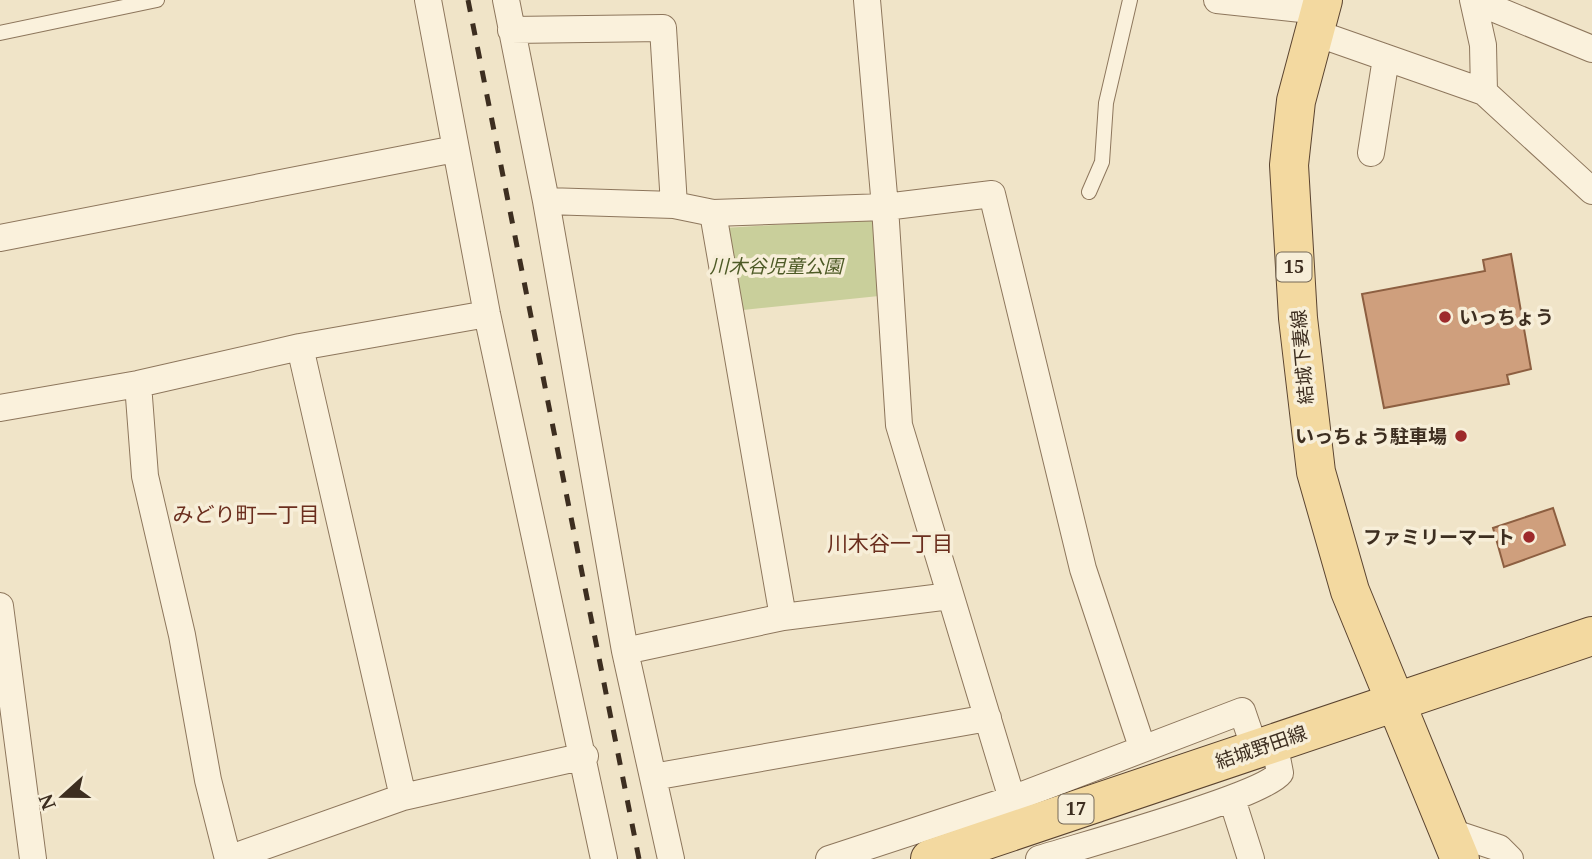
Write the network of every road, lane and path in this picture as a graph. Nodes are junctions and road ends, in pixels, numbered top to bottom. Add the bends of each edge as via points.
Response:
1 (157, 0) edge
2 (428, 0) edge
3 (506, 0) edge
4 (867, 0) edge
5 (1130, 0) edge
6 (1217, 0) edge
7 (1473, 0) edge
8 (1319, 14) edge
9 (512, 30) junction
10 (0, 33) edge
11 (1592, 48) edge
12 (1385, 58) junction
13 (1484, 92) junction
14 (454, 149) junction
15 (1371, 153) dead end
16 (1592, 191) edge
17 (1089, 192) dead end
18 (546, 201) junction
19 (674, 205) junction
20 (885, 207) junction
21 (713, 213) junction
22 (0, 238) edge
23 (486, 314) junction
24 (300, 347) junction
25 (138, 384) junction
26 (0, 408) edge
27 (950, 596) junction
28 (0, 606) edge
29 (783, 617) junction
30 (1592, 636) edge
31 (625, 651) junction
32 (1394, 702) junction
33 (988, 718) junction
34 (1264, 745) junction
35 (1142, 747) junction
36 (585, 756) junction
37 (653, 777) junction
38 (402, 797) junction
39 (1012, 799) junction
40 (1232, 799) junction
41 (1454, 845) edge
42 (944, 854) edge
43 (33, 859) edge
44 (228, 859) edge
45 (604, 859) edge
46 (671, 859) edge
47 (829, 859) edge
48 (1039, 859) edge
49 (1251, 859) edge
50 (1510, 859) edge

1 - 10 lane
2 - 14 street
3 - 9 street
4 - 20 street
5 - 17 lane via 1107,103 1102,162
6 - 8 street
7 - 11 street
7 - 13 street via 1483,45
8 - 12 street
8 - 32 main road, 結城下妻線 / 15 via 1296,101 1289,165 1305,403 1332,535
9 - 18 street
9 - 19 street via 663,28
12 - 13 street
12 - 15 street
13 - 16 street
14 - 22 street
14 - 23 street
18 - 19 street
18 - 31 street
19 - 21 street
20 - 21 street
20 - 27 street via 899,425
20 - 35 street via 992,194 1083,569
21 - 29 street
23 - 24 street
23 - 36 street
24 - 25 street
24 - 38 street
25 - 26 street
25 - 44 street via 145,475
27 - 29 street
27 - 33 street
28 - 43 street
29 - 31 street
30 - 32 main road, 結城野田線 / 17
31 - 37 street
32 - 34 main road, 結城野田線 / 17
32 - 41 main road, 結城下妻線 / 15
33 - 37 street
33 - 39 street
34 - 35 street via 1242,710
34 - 40 street via 1280,773 1275,780
34 - 42 main road, 結城野田線 / 17
35 - 39 street
36 - 38 street
36 - 45 street
37 - 46 street
38 - 44 street
39 - 47 street
40 - 48 street
40 - 49 street
41 - 50 street via 1499,848

